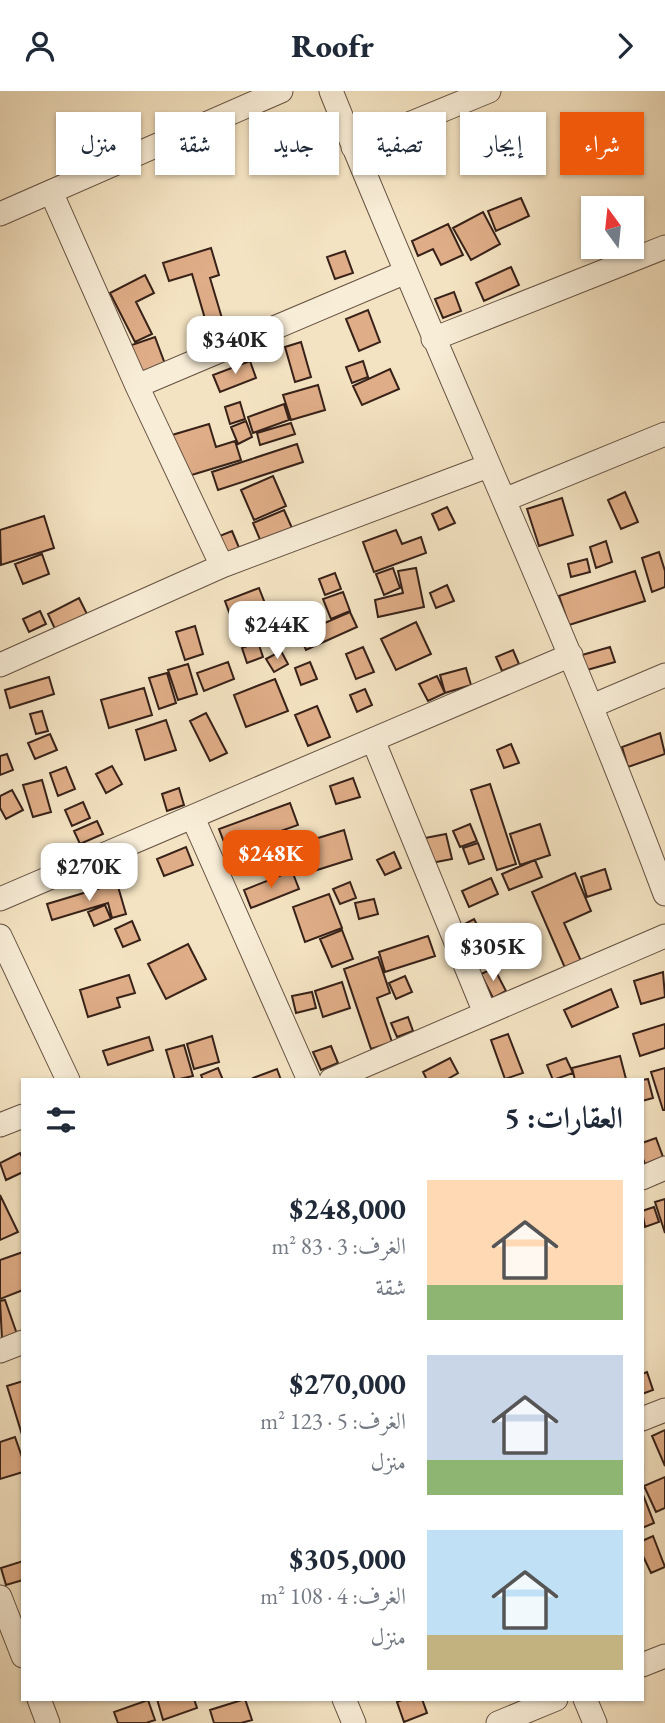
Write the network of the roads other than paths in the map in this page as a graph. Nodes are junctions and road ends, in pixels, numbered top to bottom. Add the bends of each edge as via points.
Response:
1 (281, 91) edge
2 (331, 91) edge
3 (489, 91) edge
4 (438, 112) edge
5 (353, 147) edge
6 (365, 175) edge
7 (51, 192) junction
8 (0, 214) edge
9 (665, 247) edge
10 (406, 272) junction
11 (433, 339) junction
12 (137, 386) junction
13 (665, 434) edge
14 (488, 466) junction
15 (504, 500) junction
16 (222, 566) junction
17 (570, 655) junction
18 (0, 665) edge
19 (665, 675) edge
20 (592, 706) junction
21 (373, 740) junction
22 (193, 818) junction
23 (659, 862) edge
24 (665, 894) edge
25 (0, 899) edge
26 (0, 936) edge
27 (665, 936) edge
28 (485, 1013) junction
29 (67, 1078) edge
30 (308, 1078) edge
31 (336, 1078) edge
32 (21, 1117) edge
33 (0, 1125) edge
34 (665, 1168) edge
35 (644, 1177) edge
36 (21, 1343) edge
37 (0, 1351) edge
38 (665, 1409) edge
39 (644, 1418) edge
40 (0, 1597) edge
41 (21, 1651) edge
42 (665, 1656) edge
43 (644, 1664) edge
44 (40, 1701) edge
45 (345, 1701) edge
46 (551, 1701) edge
47 (586, 1701) edge
48 (48, 1723) edge
49 (354, 1723) edge
50 (498, 1723) edge
51 (595, 1723) edge

1 - 7 street
2 - 5 street
3 - 4 street
6 - 10 street
7 - 8 street
7 - 12 street
9 - 11 street
10 - 11 street
10 - 12 street
11 - 14 street
12 - 16 street
13 - 15 street
14 - 15 street
14 - 16 street
15 - 17 street
16 - 18 street
17 - 20 street
17 - 21 street
19 - 20 street
20 - 23 street
21 - 22 street
21 - 28 street
22 - 25 street
22 - 30 street
23 - 24 street
26 - 29 street
27 - 28 street
28 - 31 street
32 - 33 street
34 - 35 street
36 - 37 street
38 - 39 street
40 - 41 street
42 - 43 street
44 - 48 street
45 - 49 street
46 - 50 street
47 - 51 street

